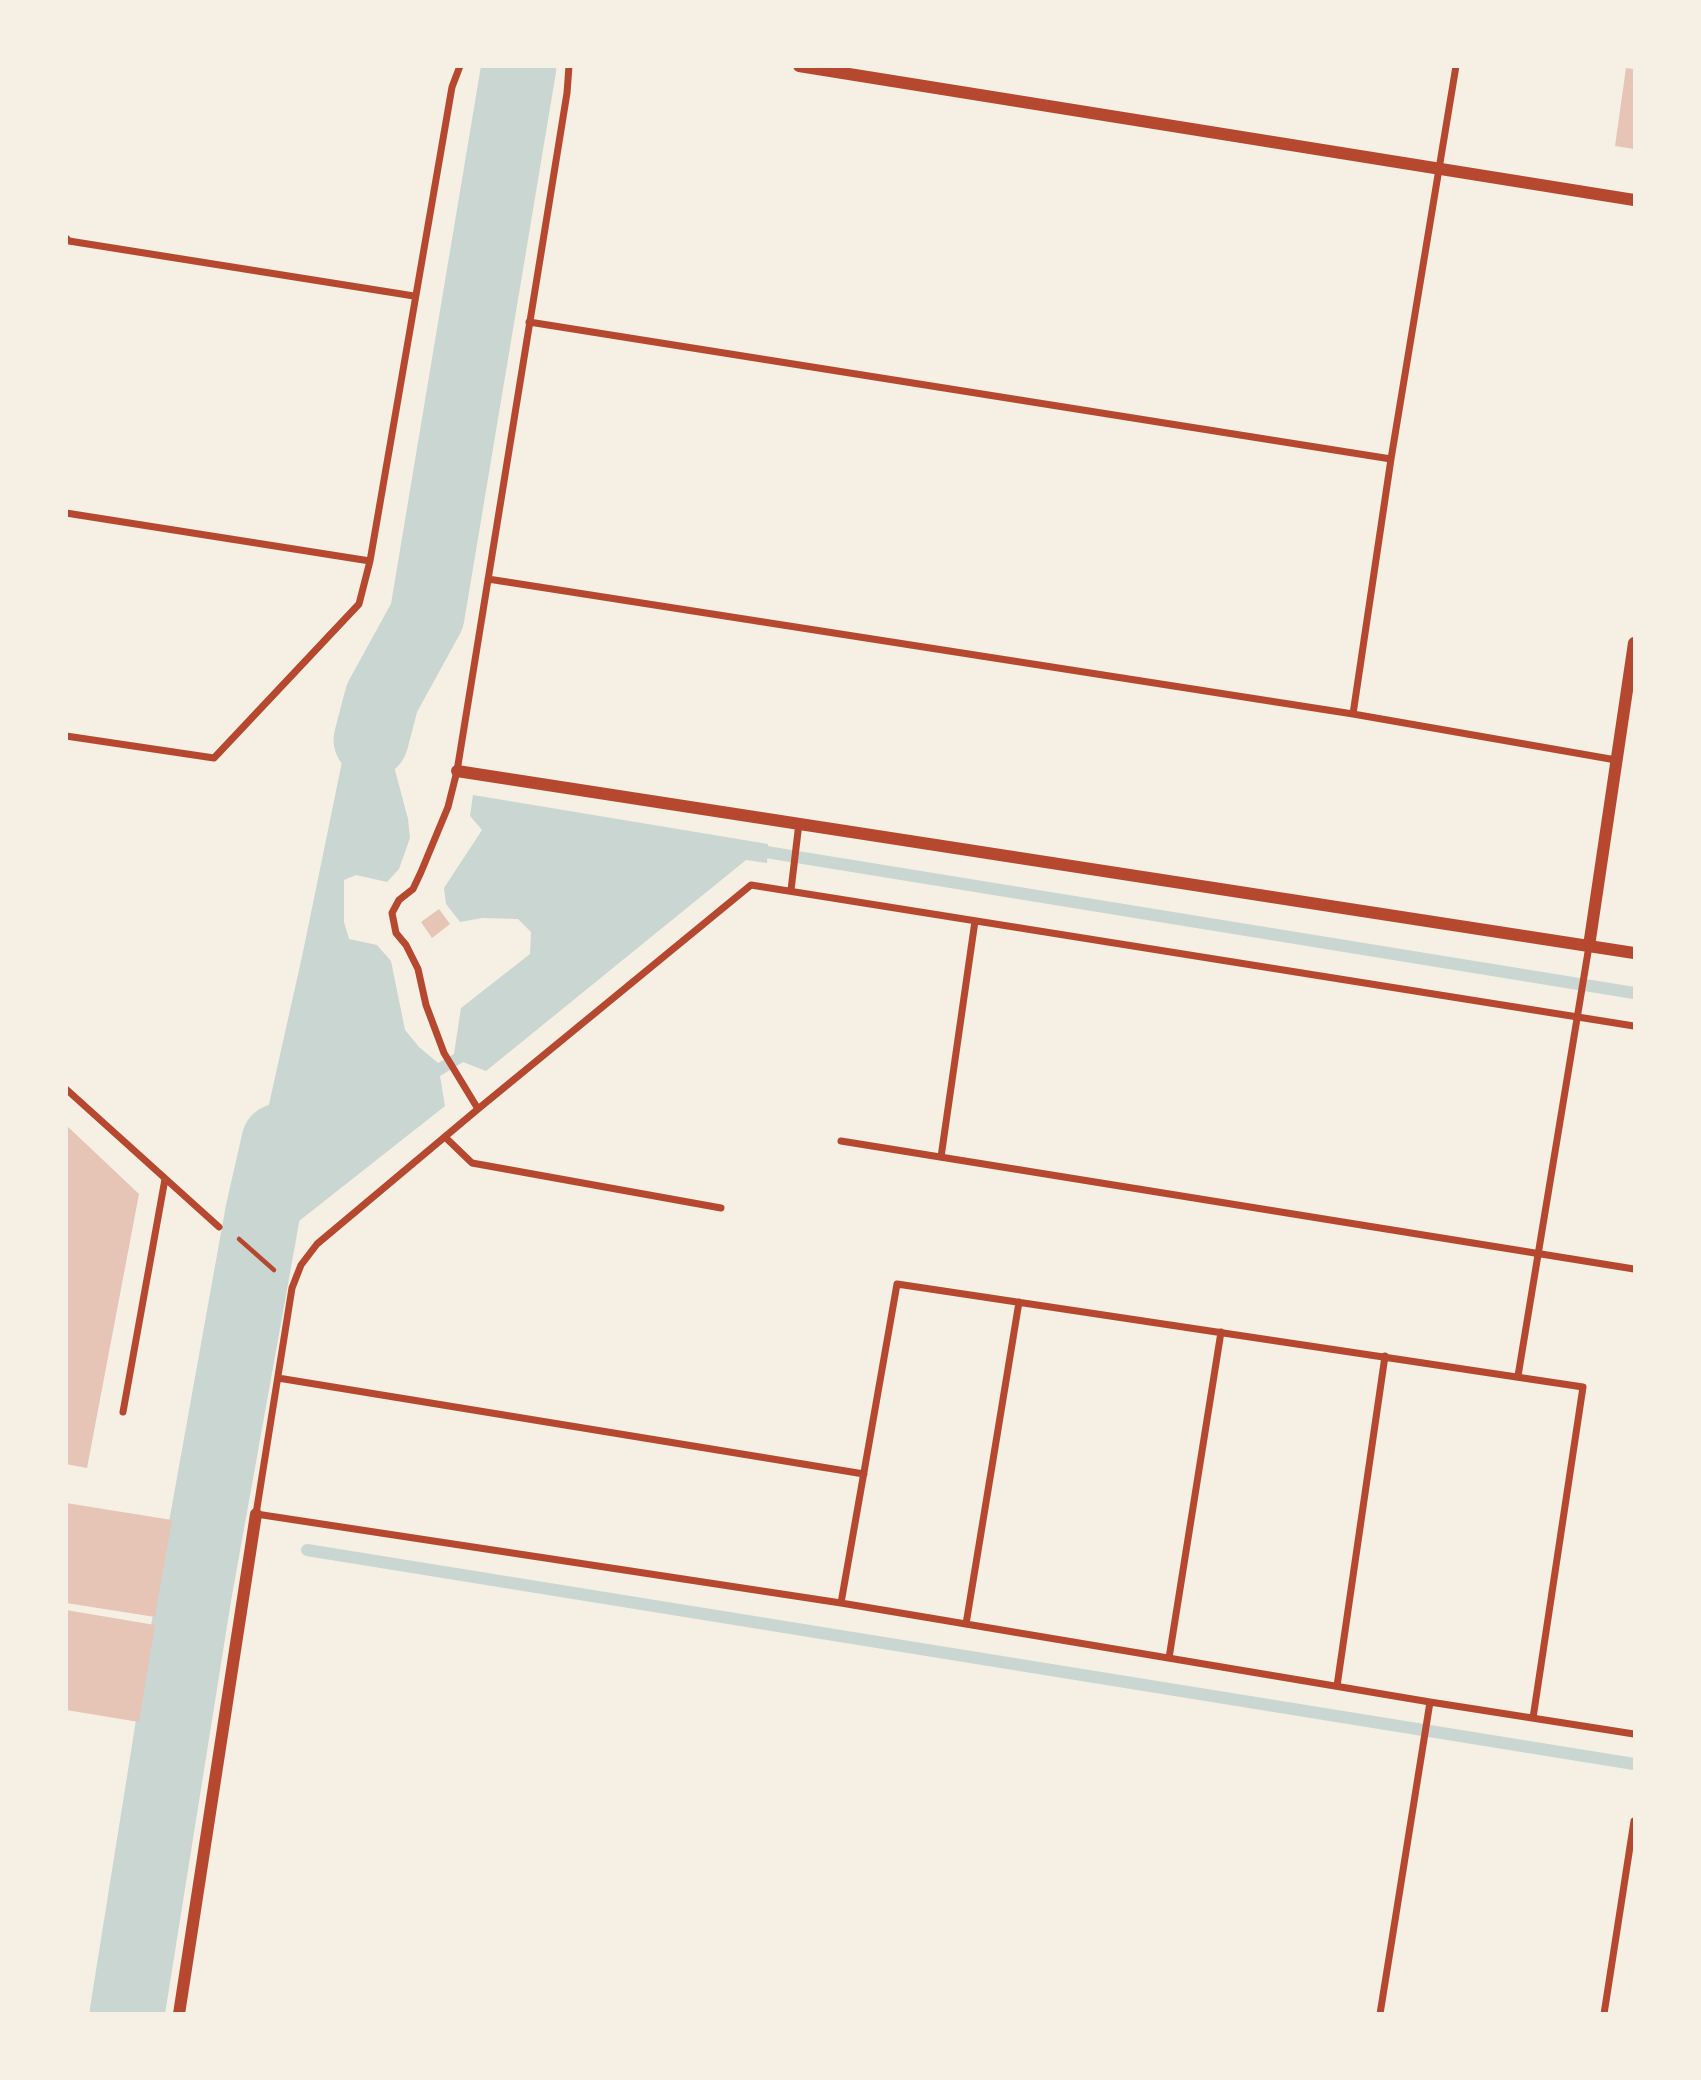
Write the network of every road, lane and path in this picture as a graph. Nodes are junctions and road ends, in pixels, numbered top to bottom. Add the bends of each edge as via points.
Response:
1 (460, 66) edge
2 (569, 66) edge
3 (799, 66) edge
4 (1456, 66) edge
5 (1439, 169) junction
6 (1634, 200) edge
7 (67, 241) edge
8 (414, 296) junction
9 (529, 322) junction
10 (1391, 459) junction
11 (66, 513) edge
12 (370, 561) junction
13 (488, 579) junction
14 (1634, 643) edge
15 (1353, 714) junction
16 (66, 736) edge
17 (1616, 761) junction
18 (457, 771) junction
19 (799, 824) junction
20 (791, 890) junction
21 (975, 920) junction
22 (1589, 946) junction
23 (1634, 953) edge
24 (1576, 1017) junction
25 (1634, 1026) edge
26 (66, 1088) edge
27 (478, 1109) junction
28 (444, 1137) junction
29 (841, 1140) dead end
30 (941, 1157) junction
31 (165, 1180) junction
32 (721, 1208) dead end
33 (219, 1227) dead end
34 (239, 1239) dead end
35 (1537, 1252) junction
36 (1634, 1269) edge
37 (280, 1275) dead end
38 (1019, 1302) junction
39 (1221, 1332) junction
40 (1385, 1356) junction
41 (1518, 1376) junction
42 (278, 1378) junction
43 (123, 1412) dead end
44 (864, 1474) junction
45 (256, 1514) junction
46 (841, 1603) junction
47 (966, 1624) junction
48 (1169, 1658) junction
49 (1337, 1686) junction
50 (1430, 1702) junction
51 (1533, 1718) junction
52 (1634, 1734) edge
53 (1634, 1821) edge
54 (178, 2014) edge
55 (1380, 2014) edge
56 (1604, 2014) edge

1 - 8 street via 452,87
2 - 9 street
3 - 5 street
4 - 5 street
5 - 6 street
5 - 10 street
7 - 8 street
8 - 12 street
9 - 10 street
9 - 13 street
10 - 15 street
11 - 12 street
12 - 16 street via 359,604 214,758
13 - 15 street
13 - 18 street
14 - 17 street
15 - 17 street
17 - 22 street
18 - 19 street
18 - 27 street via 449,807 421,872 392,913 396,933 418,969 444,1053
19 - 20 street
19 - 22 street
20 - 21 street
20 - 27 street via 751,885
21 - 24 street
21 - 30 street
22 - 23 street
22 - 24 street
24 - 25 street
24 - 35 street
26 - 31 street
27 - 28 street
28 - 32 street via 472,1163
28 - 42 street via 317,1244 301,1265 292,1288
29 - 30 street
30 - 35 street
31 - 33 street
31 - 43 street
34 - 37 path
35 - 36 street
35 - 41 street
38 - 39 street
38 - 44 street via 897,1284
38 - 47 street
39 - 40 street
39 - 48 street
40 - 41 street
40 - 49 street
41 - 51 street via 1583,1387
42 - 44 street
42 - 45 street
44 - 46 street
45 - 46 street
45 - 54 street
46 - 47 street
47 - 48 street
48 - 49 street
49 - 50 street
50 - 51 street
50 - 55 street
51 - 52 street
53 - 56 street

